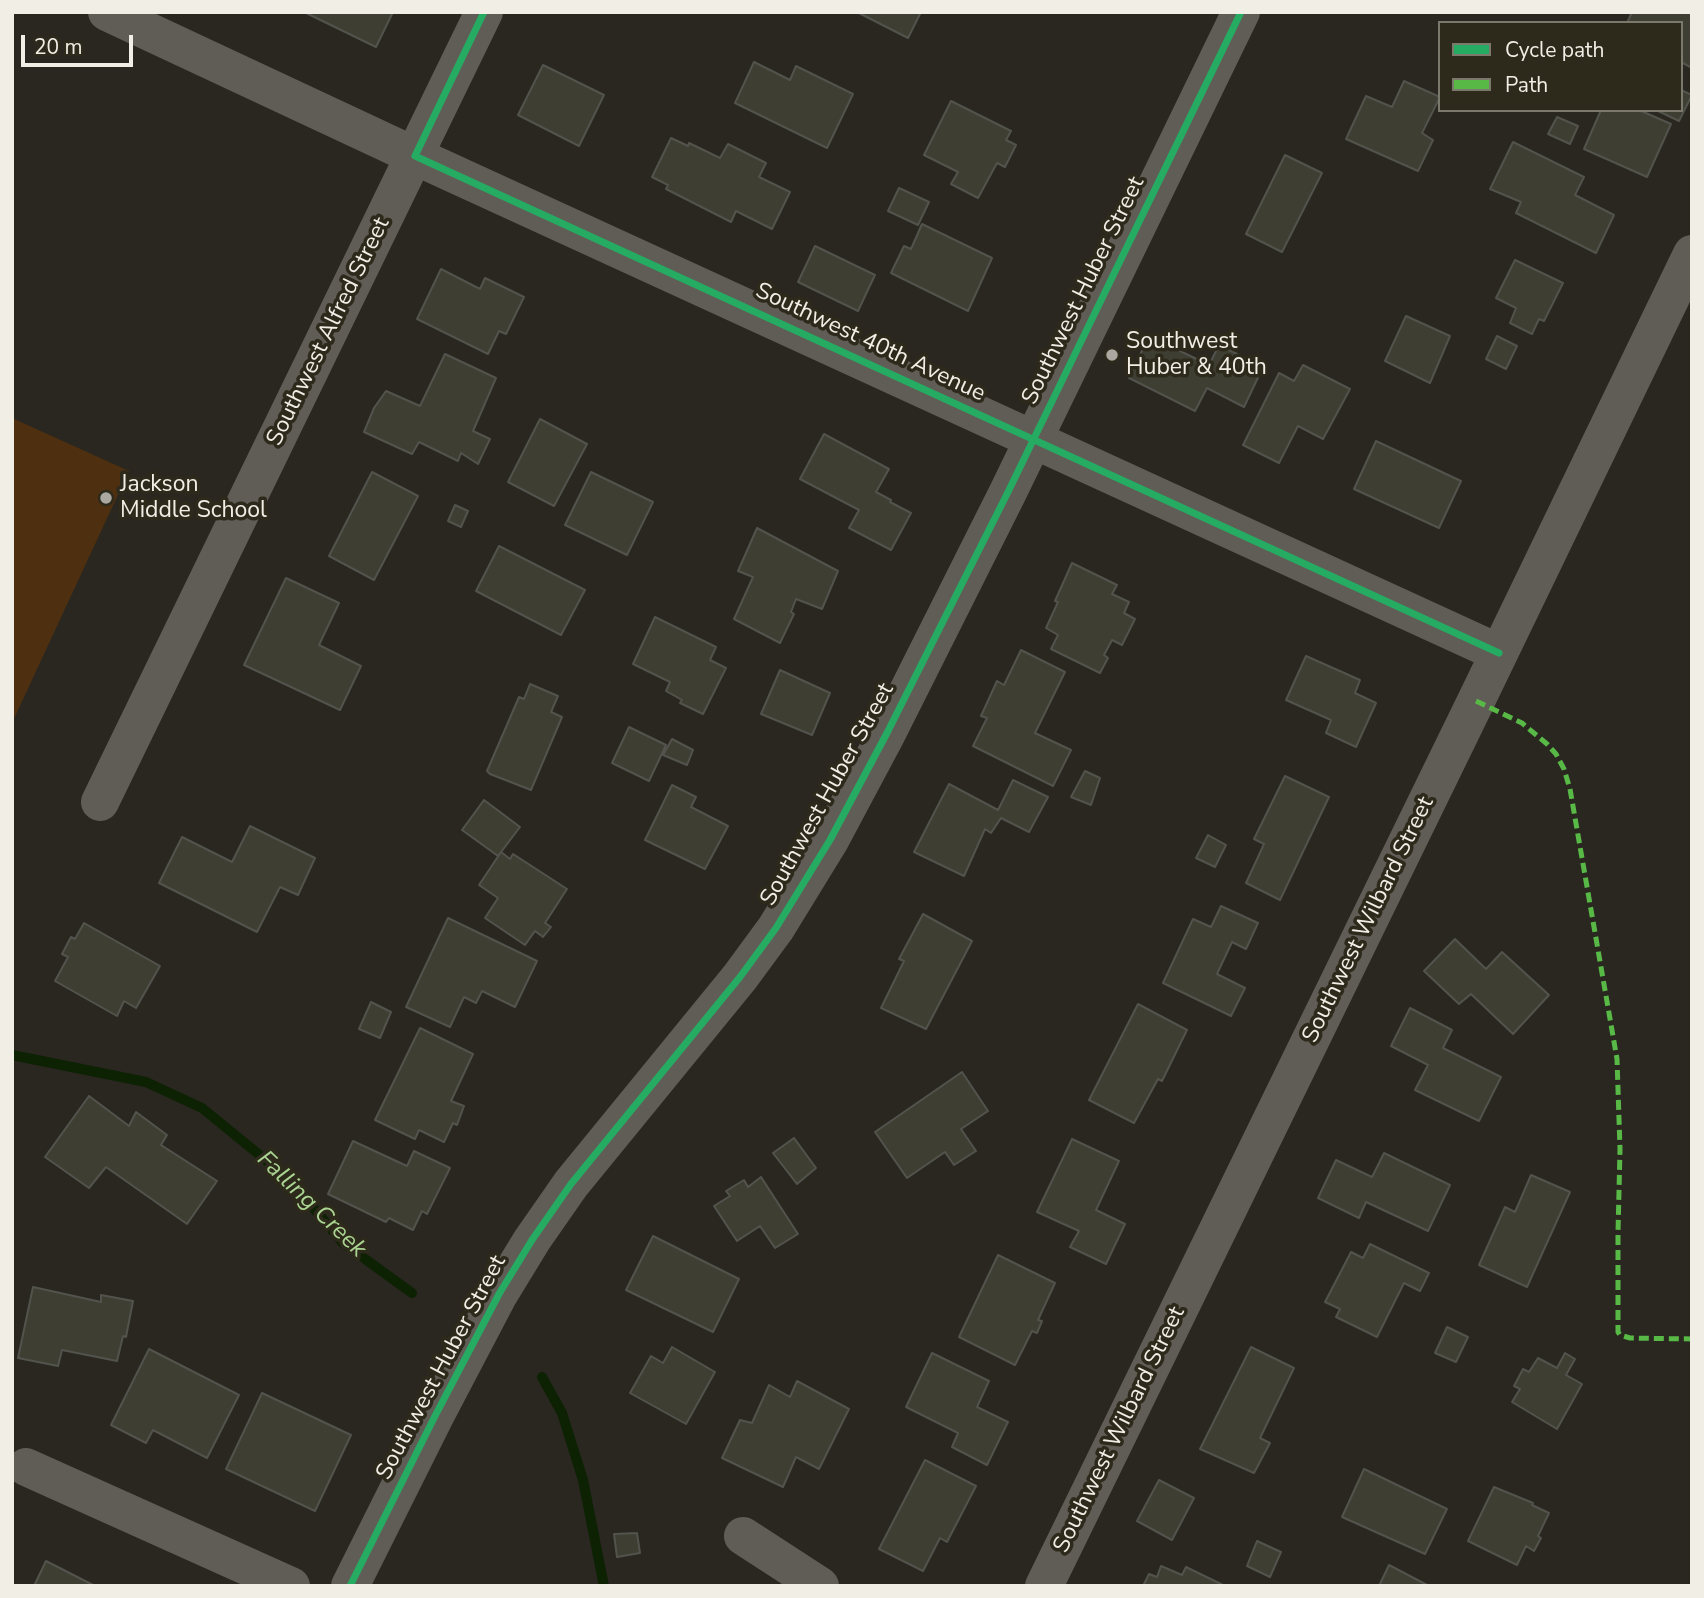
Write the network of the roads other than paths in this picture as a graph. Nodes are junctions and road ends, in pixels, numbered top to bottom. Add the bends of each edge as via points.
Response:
1 (107, 12) edge
2 (484, 12) edge
3 (1241, 12) edge
4 (415, 156) junction
5 (1692, 254) edge
6 (1032, 439) junction
7 (1499, 653) junction
8 (100, 802) dead end
9 (26, 1467) dead end
10 (743, 1536) dead end
11 (291, 1586) edge
12 (350, 1586) edge
13 (820, 1586) edge
14 (1044, 1586) edge

1 - 4 street, Southwest 40th Avenue
2 - 4 street, Southwest Alfred Street
3 - 6 street, Southwest Huber Street
4 - 6 street, Southwest 40th Avenue
4 - 8 street, Southwest Alfred Street
5 - 7 street, Southwest Wilbard Street
6 - 7 street, Southwest 40th Avenue
6 - 12 street, Southwest Huber Street via 830,841 740,977 571,1184 532,1240 499,1294
7 - 14 street, Southwest Wilbard Street
9 - 11 street
10 - 13 street

